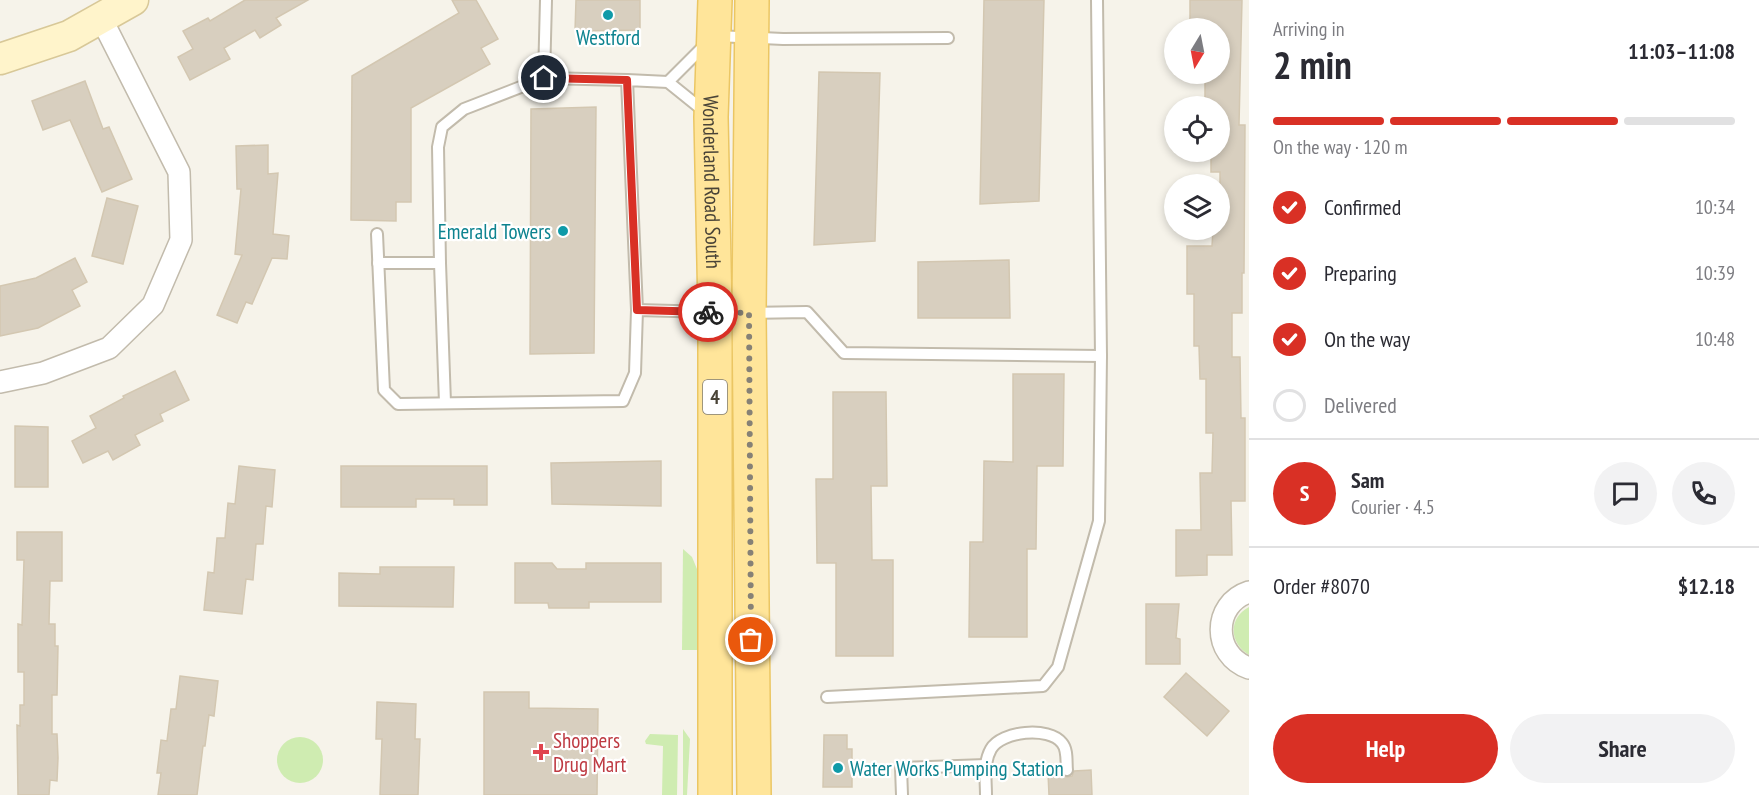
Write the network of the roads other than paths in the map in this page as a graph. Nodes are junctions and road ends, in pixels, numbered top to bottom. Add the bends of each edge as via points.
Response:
1 (134, 0) edge
2 (546, 0) edge
3 (715, 0) edge
4 (752, 0) edge
5 (1097, 0) edge
6 (101, 18) junction
7 (714, 36) junction
8 (751, 37) junction
9 (948, 38) dead end
10 (0, 59) edge
11 (544, 78) junction
12 (627, 80) junction
13 (668, 82) junction
14 (711, 117) junction
15 (377, 234) dead end
16 (378, 263) junction
17 (440, 264) junction
18 (637, 310) junction
19 (732, 312) junction
20 (1101, 357) junction
21 (0, 382) edge
22 (445, 403) junction
23 (1249, 592) edge
24 (1249, 668) edge
25 (827, 697) dead end
26 (986, 765) junction
27 (1067, 770) dead end
28 (715, 795) edge
29 (754, 795) edge
30 (902, 795) edge
31 (986, 795) edge

1 - 6 street
2 - 11 lane
3 - 7 main road, Wonderland Road South / 4
4 - 8 main road, Wonderland Road South / 4
5 - 20 lane
6 - 10 street via 69,36
6 - 21 street via 179,172 181,240 153,305 109,348 43,373
7 - 8 lane
7 - 13 lane
7 - 14 main road, Wonderland Road South / 4
8 - 9 lane
8 - 19 main road, Wonderland Road South / 4
11 - 12 lane
11 - 17 lane via 464,109 442,127 438,147
12 - 13 lane
12 - 18 lane
13 - 14 lane
14 - 19 main road, Wonderland Road South / 4
15 - 16 lane
16 - 17 lane
16 - 22 lane via 384,390 398,404
17 - 22 lane
18 - 19 lane
18 - 22 lane via 635,373 623,401
19 - 20 lane via 807,312 844,353
19 - 28 main road, Wonderland Road South / 4
19 - 29 main road, Wonderland Road South / 4
20 - 25 lane via 1099,521 1058,667 1042,686
23 - 24 street via 1226,609 1220,630 1226,651
26 - 27 lane via 991,748 1000,739 1010,734 1037,733 1061,742 1066,751
26 - 30 lane via 901,768
26 - 31 lane

